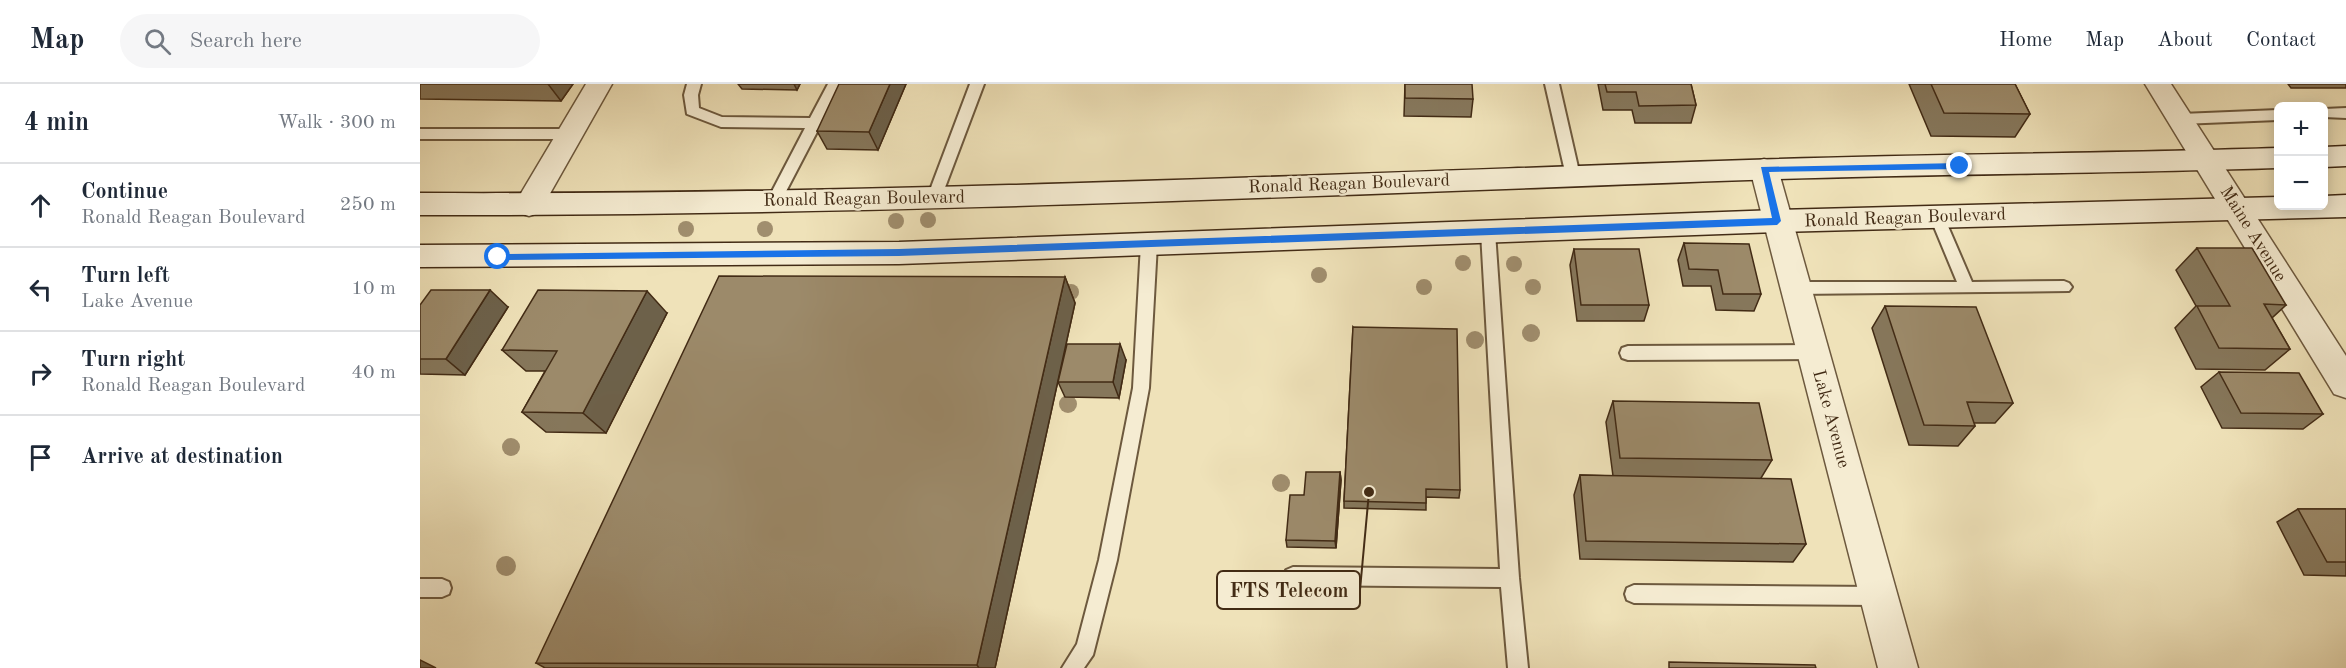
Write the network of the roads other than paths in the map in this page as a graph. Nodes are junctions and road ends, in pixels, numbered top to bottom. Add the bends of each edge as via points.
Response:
1 (599, 84) edge
2 (694, 84) edge
3 (835, 84) edge
4 (977, 84) edge
5 (1552, 84) edge
6 (2158, 84) edge
7 (2328, 113) edge
8 (2346, 113) edge
9 (2274, 115) edge
10 (2181, 119) junction
11 (814, 123) junction
12 (420, 134) edge
13 (570, 134) junction
14 (2346, 156) edge
15 (2328, 157) edge
16 (2274, 158) edge
17 (2208, 161) junction
18 (1764, 169) junction
19 (1573, 176) junction
20 (934, 198) junction
21 (774, 201) junction
22 (420, 204) edge
23 (529, 205) junction
24 (2346, 206) edge
25 (2237, 209) junction
26 (1937, 217) junction
27 (1777, 221) junction
28 (1488, 232) junction
29 (1149, 244) junction
30 (420, 256) edge
31 (2064, 287) dead end
32 (1796, 288) junction
33 (1967, 288) junction
34 (1628, 352) dead end
35 (1812, 352) junction
36 (2346, 384) edge
37 (1293, 576) dead end
38 (1510, 578) junction
39 (420, 588) edge
40 (442, 588) dead end
41 (1634, 594) dead end
42 (1878, 596) junction
43 (1072, 668) edge
44 (1518, 668) edge
45 (1898, 668) edge

1 - 13 main road
2 - 11 lane via 692,111 721,122
3 - 11 lane
4 - 20 lane
5 - 19 lane
6 - 10 main road, Maine Avenue
7 - 8 lane
9 - 10 lane
10 - 17 main road, Maine Avenue
11 - 21 lane
12 - 13 lane
13 - 23 main road
14 - 15 main road
16 - 17 main road, Ronald Reagan Boulevard
17 - 18 main road, Ronald Reagan Boulevard
17 - 25 main road, Maine Avenue
18 - 19 main road, Ronald Reagan Boulevard
18 - 27 main road, Lake Avenue
19 - 20 main road, Ronald Reagan Boulevard
20 - 21 main road, Ronald Reagan Boulevard
21 - 23 main road, Ronald Reagan Boulevard
22 - 23 main road, Ronald Reagan Boulevard
24 - 25 main road, Ronald Reagan Boulevard
25 - 26 main road, Ronald Reagan Boulevard
25 - 36 main road, Maine Avenue
26 - 27 main road, Ronald Reagan Boulevard
26 - 33 lane
27 - 28 main road, Ronald Reagan Boulevard
27 - 32 main road, Lake Avenue
28 - 29 main road, Ronald Reagan Boulevard
28 - 38 lane
29 - 30 main road, Ronald Reagan Boulevard via 899,253
29 - 43 lane via 1141,388 1105,571 1086,648
31 - 33 lane
32 - 33 lane
32 - 35 main road, Lake Avenue
34 - 35 lane
35 - 42 main road, Lake Avenue
37 - 38 lane
38 - 44 lane
39 - 40 lane
41 - 42 lane
42 - 45 main road, Lake Avenue

